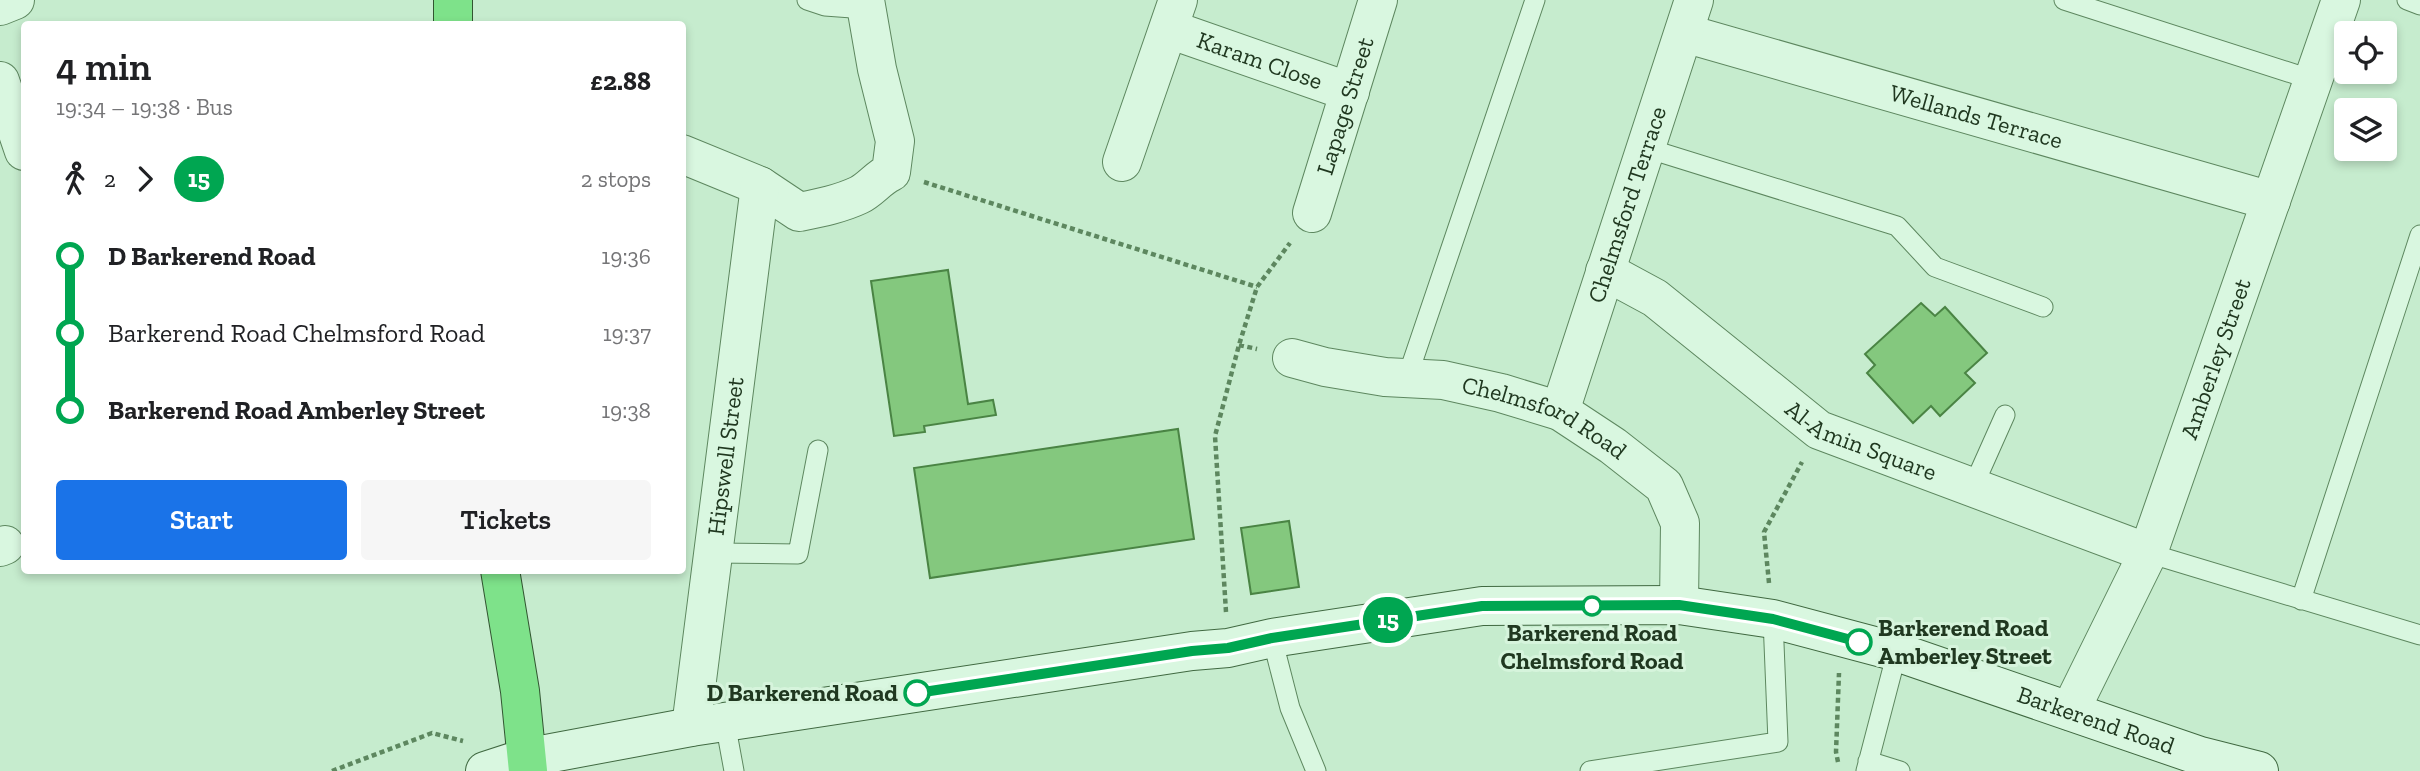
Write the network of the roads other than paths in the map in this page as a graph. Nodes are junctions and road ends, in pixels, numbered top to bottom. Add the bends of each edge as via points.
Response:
1 (15, 0) edge
2 (453, 0) edge
3 (807, 0) edge
4 (1378, 0) edge
5 (1535, 0) edge
6 (2064, 0) edge
7 (2341, 0) edge
8 (2407, 0) edge
9 (865, 5) edge
10 (2420, 5) edge
11 (0, 6) edge
12 (1173, 15) edge
13 (1689, 16) edge
14 (453, 21) edge
15 (2313, 80) junction
16 (0, 81) edge
17 (1350, 92) junction
18 (21, 142) edge
19 (1646, 148) junction
20 (686, 156) edge
21 (1122, 162) dead end
22 (760, 186) junction
23 (2271, 201) junction
24 (1312, 213) road end
25 (2420, 235) edge
26 (1605, 271) junction
27 (2043, 307) dead end
28 (1292, 358) dead end
29 (1407, 378) junction
30 (1560, 411) junction
31 (2005, 415) dead end
32 (818, 450) dead end
33 (1972, 489) junction
34 (713, 553) junction
35 (2148, 553) junction
36 (501, 574) edge
37 (2301, 600) junction
38 (1679, 605) junction
39 (1773, 619) junction
40 (2420, 635) edge
41 (1272, 638) junction
42 (1897, 652) junction
43 (2070, 710) junction
44 (708, 724) junction
45 (478, 757) edge
46 (527, 764) edge
47 (1867, 766) edge
48 (734, 771) edge
49 (1316, 771) edge
50 (1590, 771) edge
51 (1900, 771) edge
52 (2259, 771) edge

1 - 11 street
2 - 14 highway
3 - 9 lane via 825,6
4 - 17 street, Lapage Street
5 - 29 lane
6 - 15 lane
7 - 15 street, Amberley Street
8 - 10 lane
9 - 22 street via 895,141 891,172 862,194 799,212
12 - 17 street, Karam Close
12 - 21 street, Karam Close
13 - 19 street, Chelmsford Terrace
13 - 23 street, Wellands Terrace
15 - 23 street, Amberley Street
16 - 18 street
17 - 24 street, Lapage Street
19 - 26 street, Chelmsford Terrace
19 - 27 lane via 1897,226 1935,267
20 - 22 street
22 - 34 street, Hipswell Street
23 - 35 street, Amberley Street
25 - 37 lane
26 - 30 street, Chelmsford Terrace
26 - 33 street, Al-Amin Square via 1655,298 1819,430
28 - 29 street, Chelmsford Road
29 - 30 street, Chelmsford Road via 1443,380
30 - 38 street, Chelmsford Road via 1664,486 1680,523
31 - 33 lane
32 - 34 lane via 798,554
33 - 35 street, Al-Amin Square
34 - 44 street, Hipswell Street
35 - 37 lane
35 - 43 street, Amberley Street
36 - 46 highway
37 - 40 lane
38 - 39 street, Barkerend Road
38 - 41 street, Barkerend Road via 1482,606
39 - 42 street, Barkerend Road
39 - 50 lane via 1779,742
41 - 44 street, Barkerend Road
41 - 49 lane via 1290,708
42 - 43 street, Barkerend Road
42 - 47 lane
43 - 52 street, Barkerend Road via 2200,756
44 - 46 street, Barkerend Road
44 - 48 lane
45 - 46 street, Barkerend Road
47 - 51 lane

